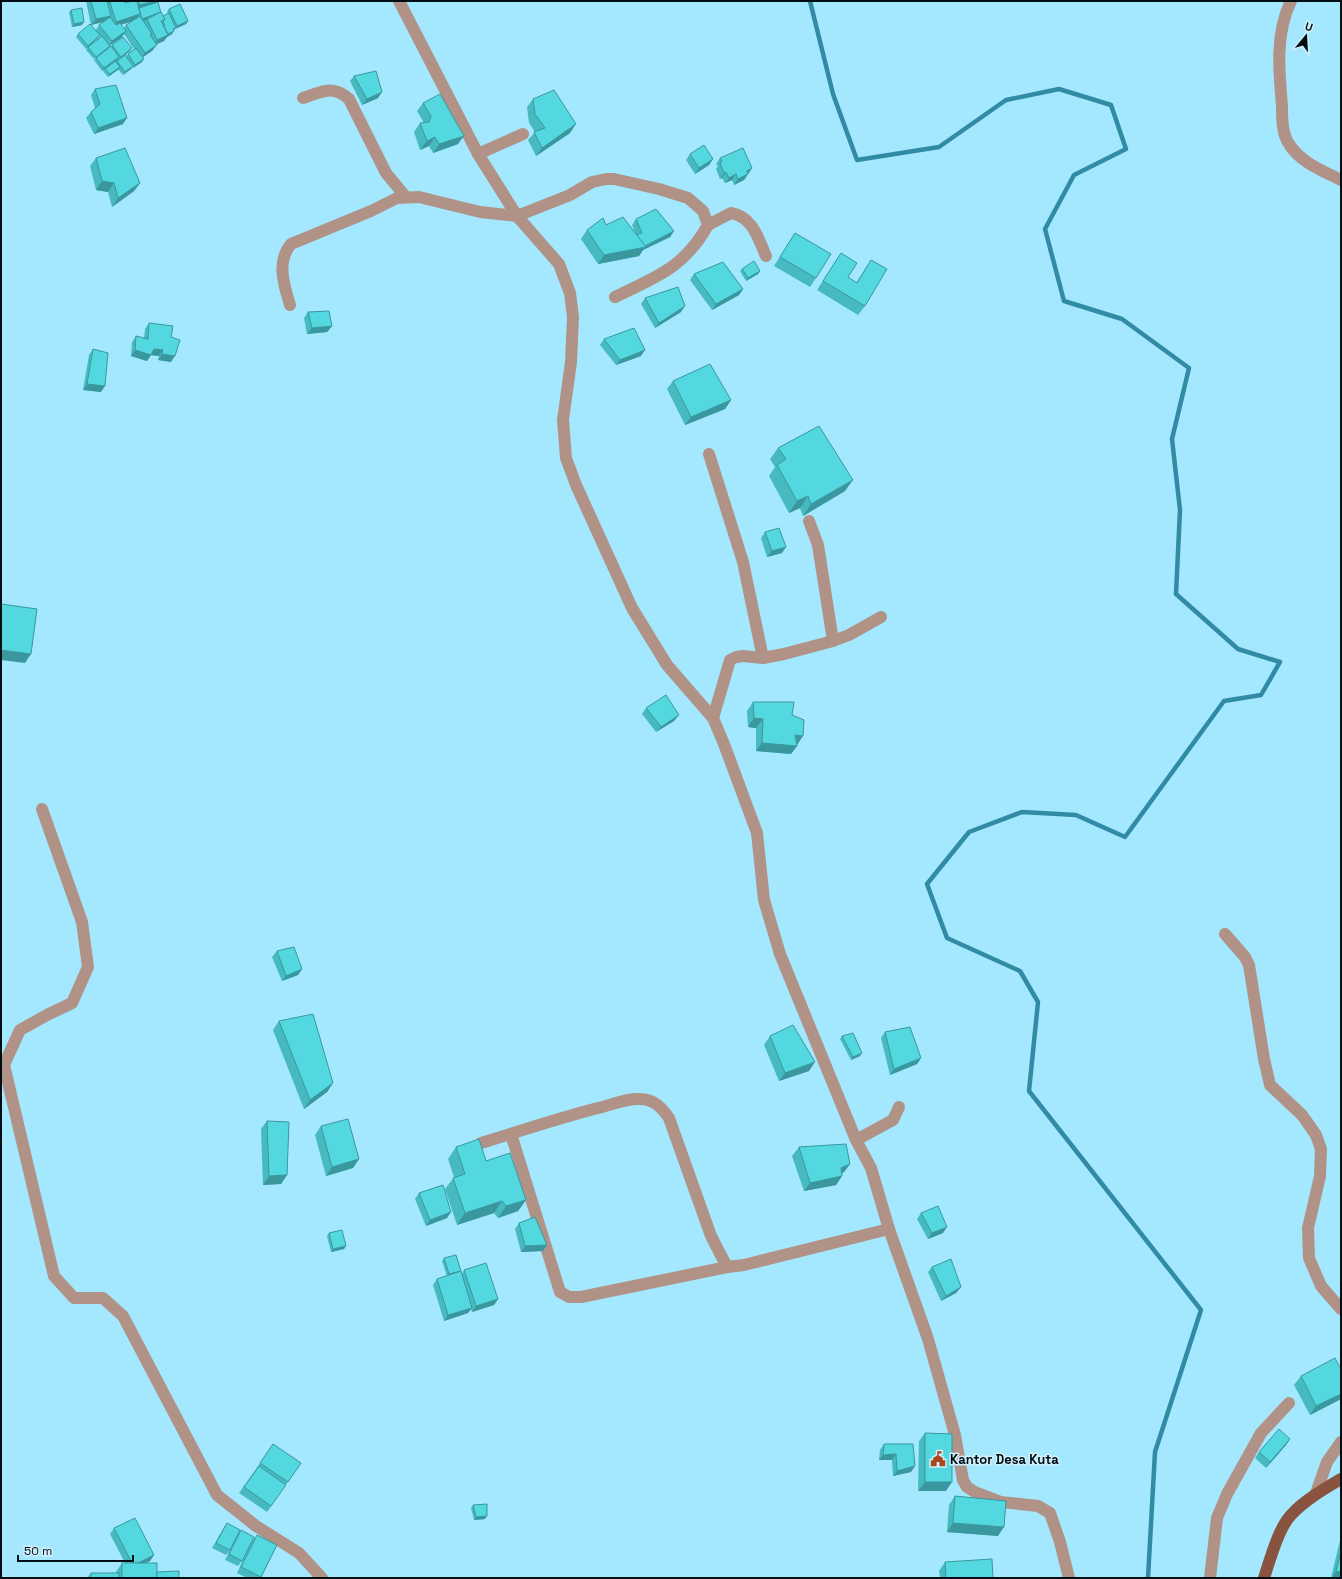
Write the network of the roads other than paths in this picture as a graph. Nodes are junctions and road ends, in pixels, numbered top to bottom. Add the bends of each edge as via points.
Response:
1 (399, 1) edge
2 (1291, 1) edge
3 (303, 98) dead end
4 (523, 134) dead end
5 (478, 154) junction
6 (1341, 180) edge
7 (405, 196) junction
8 (517, 216) junction
9 (708, 226) junction
10 (766, 256) dead end
11 (615, 297) dead end
12 (290, 305) dead end
13 (709, 454) dead end
14 (809, 521) dead end
15 (881, 617) dead end
16 (833, 641) junction
17 (763, 658) junction
18 (712, 718) junction
19 (42, 809) dead end
20 (1225, 934) dead end
21 (899, 1106) dead end
22 (511, 1134) junction
23 (856, 1140) junction
24 (481, 1144) edge
25 (888, 1229) junction
26 (727, 1267) junction
27 (1341, 1309) edge
28 (1289, 1403) dead end
29 (1341, 1442) edge
30 (1341, 1478) edge
31 (1316, 1493) junction
32 (322, 1578) edge
33 (1069, 1578) edge
34 (1210, 1578) edge
35 (1264, 1578) edge

1 - 5 street
2 - 6 street via 1284,22 1279,57 1284,132 1288,144 1300,156
3 - 7 street via 326,90 341,91 349,99 386,174
4 - 5 street
5 - 8 street
7 - 8 street via 480,212
7 - 12 street via 291,244 284,252 282,263
8 - 9 street via 570,195 592,182 614,179 688,198 703,211
8 - 18 street via 559,264 570,293 573,317 571,362 563,420 566,458 576,485 632,608 667,665
9 - 10 street via 731,213 742,217 753,227
9 - 11 street via 686,257 660,275
13 - 17 street via 743,562
14 - 16 street via 818,545
15 - 16 street
16 - 17 street
17 - 18 street via 743,656 730,660
18 - 23 street via 757,833 764,900 780,954
19 - 32 street via 82,922 88,967 72,1003 20,1030 4,1065 54,1276 74,1298 103,1298 123,1316 217,1495 256,1526 299,1553
20 - 27 street via 1249,965 1270,1085 1302,1115 1316,1135 1322,1164 1308,1228 1309,1258 1321,1286
21 - 23 street via 893,1120
22 - 24 street
22 - 26 street via 567,1115 626,1100 641,1098 653,1102 670,1118 711,1236
22 - 26 street via 560,1292 569,1297 581,1297
23 - 25 street via 871,1168
25 - 26 street
25 - 33 street via 928,1339 955,1435 963,1480 967,1487 975,1492 1001,1502 1038,1506 1050,1513
28 - 34 street via 1261,1433 1227,1494 1217,1518
29 - 31 street via 1327,1462
30 - 31 main road
31 - 35 main road via 1290,1516 1278,1538

